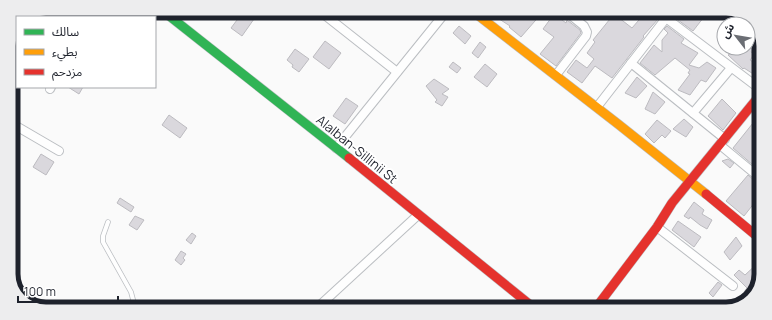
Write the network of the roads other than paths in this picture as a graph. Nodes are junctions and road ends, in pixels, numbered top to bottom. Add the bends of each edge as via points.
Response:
1 (172, 18) edge
2 (329, 18) edge
3 (440, 18) edge
4 (482, 18) edge
5 (574, 18) edge
6 (666, 18) edge
7 (670, 18) edge
8 (631, 63) junction
9 (732, 68) junction
10 (397, 72) junction
11 (556, 75) junction
12 (754, 85) edge
13 (754, 102) edge
14 (597, 107) junction
15 (693, 113) junction
16 (18, 127) edge
17 (722, 142) junction
18 (336, 148) junction
19 (59, 151) dead end
20 (754, 172) edge
21 (690, 181) junction
22 (418, 215) junction
23 (108, 222) dead end
24 (657, 227) junction
25 (754, 234) edge
26 (734, 286) dead end
27 (134, 302) edge
28 (324, 302) edge
29 (527, 302) edge
30 (600, 302) edge

1 - 18 street, Alalban-Sillinii St
2 - 10 street
3 - 10 street
4 - 11 street
5 - 11 street via 584,26 586,36
6 - 8 street
7 - 9 street
8 - 14 street
8 - 15 street
9 - 12 street
9 - 15 street
10 - 18 street
11 - 14 street
13 - 17 street
14 - 21 street
15 - 17 street
16 - 19 street
17 - 20 street
17 - 21 street
18 - 22 street, Alalban-Sillinii St
21 - 24 street
21 - 25 street
22 - 28 street
22 - 29 street, Alalban-Sillinii St
23 - 27 lane via 103,242
24 - 26 street
24 - 30 street

